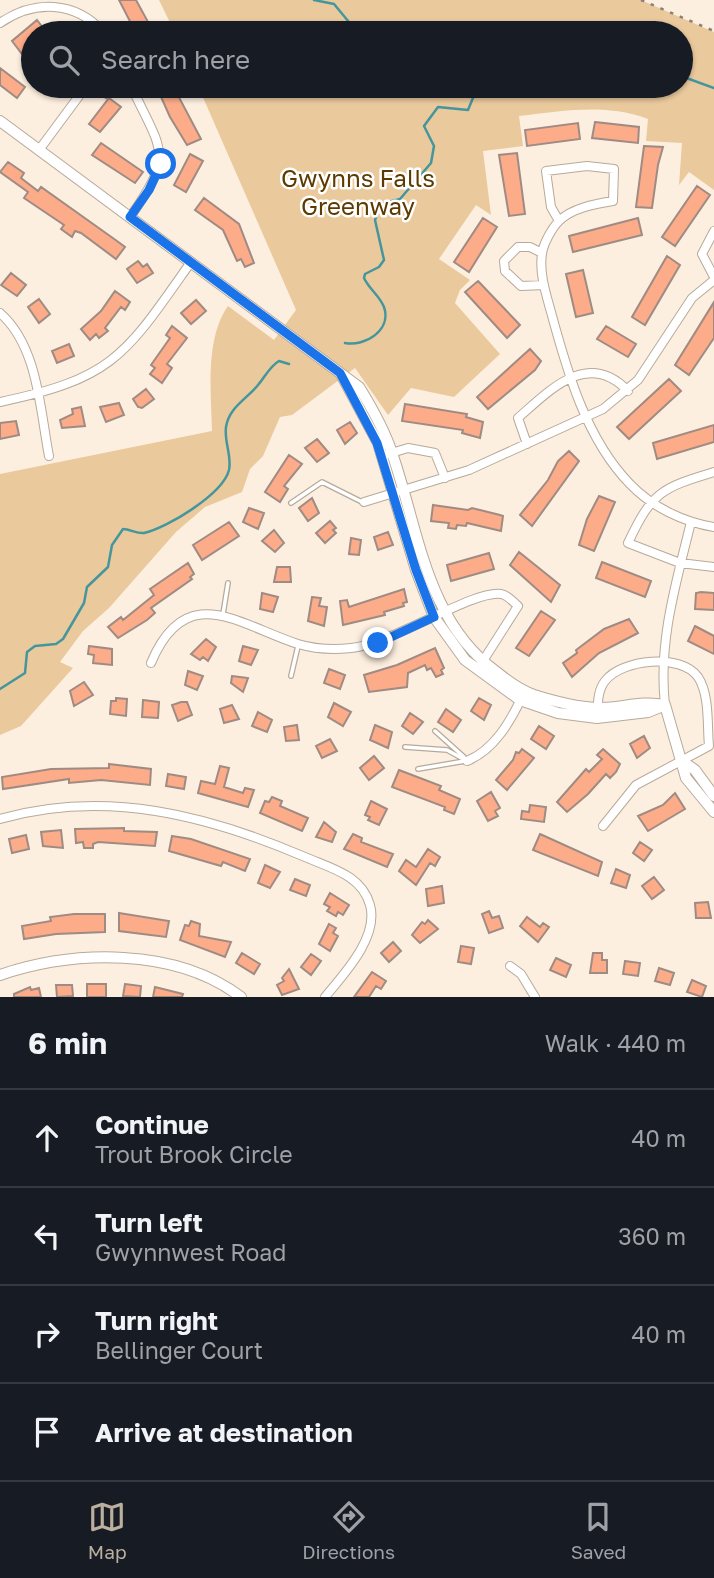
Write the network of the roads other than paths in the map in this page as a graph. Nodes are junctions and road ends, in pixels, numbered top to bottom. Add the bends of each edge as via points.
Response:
1 (89, 21) edge
2 (0, 23) edge
3 (78, 98) edge
4 (137, 98) edge
5 (0, 121) edge
6 (39, 150) junction
7 (130, 217) junction
8 (559, 221) junction
9 (714, 231) edge
10 (542, 253) junction
11 (191, 262) junction
12 (714, 279) edge
13 (544, 285) junction
14 (0, 313) edge
15 (571, 377) junction
16 (628, 391) junction
17 (37, 394) junction
18 (0, 402) edge
19 (587, 418) junction
20 (527, 444) junction
21 (387, 455) junction
22 (50, 456) dead end
23 (714, 472) edge
24 (445, 478) junction
25 (404, 490) junction
26 (392, 494) junction
27 (651, 501) junction
28 (364, 502) joint
29 (291, 503) dead end
30 (691, 522) junction
31 (714, 527) edge
32 (680, 563) junction
33 (714, 567) edge
34 (228, 583) dead end
35 (223, 614) junction
36 (439, 615) junction
37 (299, 644) junction
38 (151, 663) dead end
39 (662, 663) junction
40 (479, 666) junction
41 (291, 676) dead end
42 (522, 695) junction
43 (665, 705) junction
44 (597, 713) junction
45 (435, 731) dead end
46 (405, 747) dead end
47 (467, 761) junction
48 (682, 761) junction
49 (418, 769) dead end
50 (714, 796) edge
51 (714, 812) edge
52 (0, 819) edge
53 (603, 826) dead end
54 (510, 966) dead end
55 (0, 975) edge
56 (241, 997) edge
57 (325, 997) edge
58 (535, 997) edge

1 - 2 street via 78,12 48,4 26,8
3 - 6 street
4 - 7 street via 158,143 161,164
5 - 6 street
6 - 7 street
7 - 11 street
8 - 8 street via 551,207 546,171 587,166 614,169 613,201 588,206
8 - 10 street
9 - 12 street via 702,254
10 - 13 street
10 - 13 street via 518,247 503,261 505,271 521,286
11 - 17 street via 123,352 88,377
11 - 21 street via 340,373
12 - 16 street via 692,299
13 - 15 street
14 - 17 street via 22,344
15 - 16 street via 587,372 604,374
15 - 19 street
15 - 20 street via 518,418
16 - 19 street
17 - 18 street
17 - 22 street
19 - 20 street
19 - 27 street via 617,469
20 - 24 street
21 - 24 street via 408,448 435,453
21 - 25 street
21 - 26 street
23 - 27 street via 673,485
24 - 25 street
25 - 26 street
25 - 36 street
26 - 28 street
26 - 36 street
27 - 30 street
27 - 32 street via 628,543
28 - 29 lane via 322,482
30 - 31 street
30 - 32 street
32 - 33 street
32 - 39 street
34 - 35 lane
35 - 37 street
35 - 38 street via 184,620 159,645
36 - 37 street via 362,647 321,649
36 - 40 street via 456,651
36 - 40 street via 499,594 518,606
37 - 41 lane
39 - 43 street
39 - 44 street via 639,662 618,669 603,683
39 - 48 street via 689,668 704,694 709,746
40 - 42 street
42 - 44 street via 558,713
42 - 47 street via 498,737
43 - 44 street via 648,712
43 - 48 street
45 - 47 lane
46 - 47 lane via 447,750
47 - 49 lane
48 - 50 street via 695,770
48 - 51 street via 686,778
48 - 53 street via 636,785
52 - 57 street via 84,806 174,813 250,834 352,878 370,905 370,929
54 - 58 street via 521,974
55 - 56 street via 43,963 130,959 182,969

